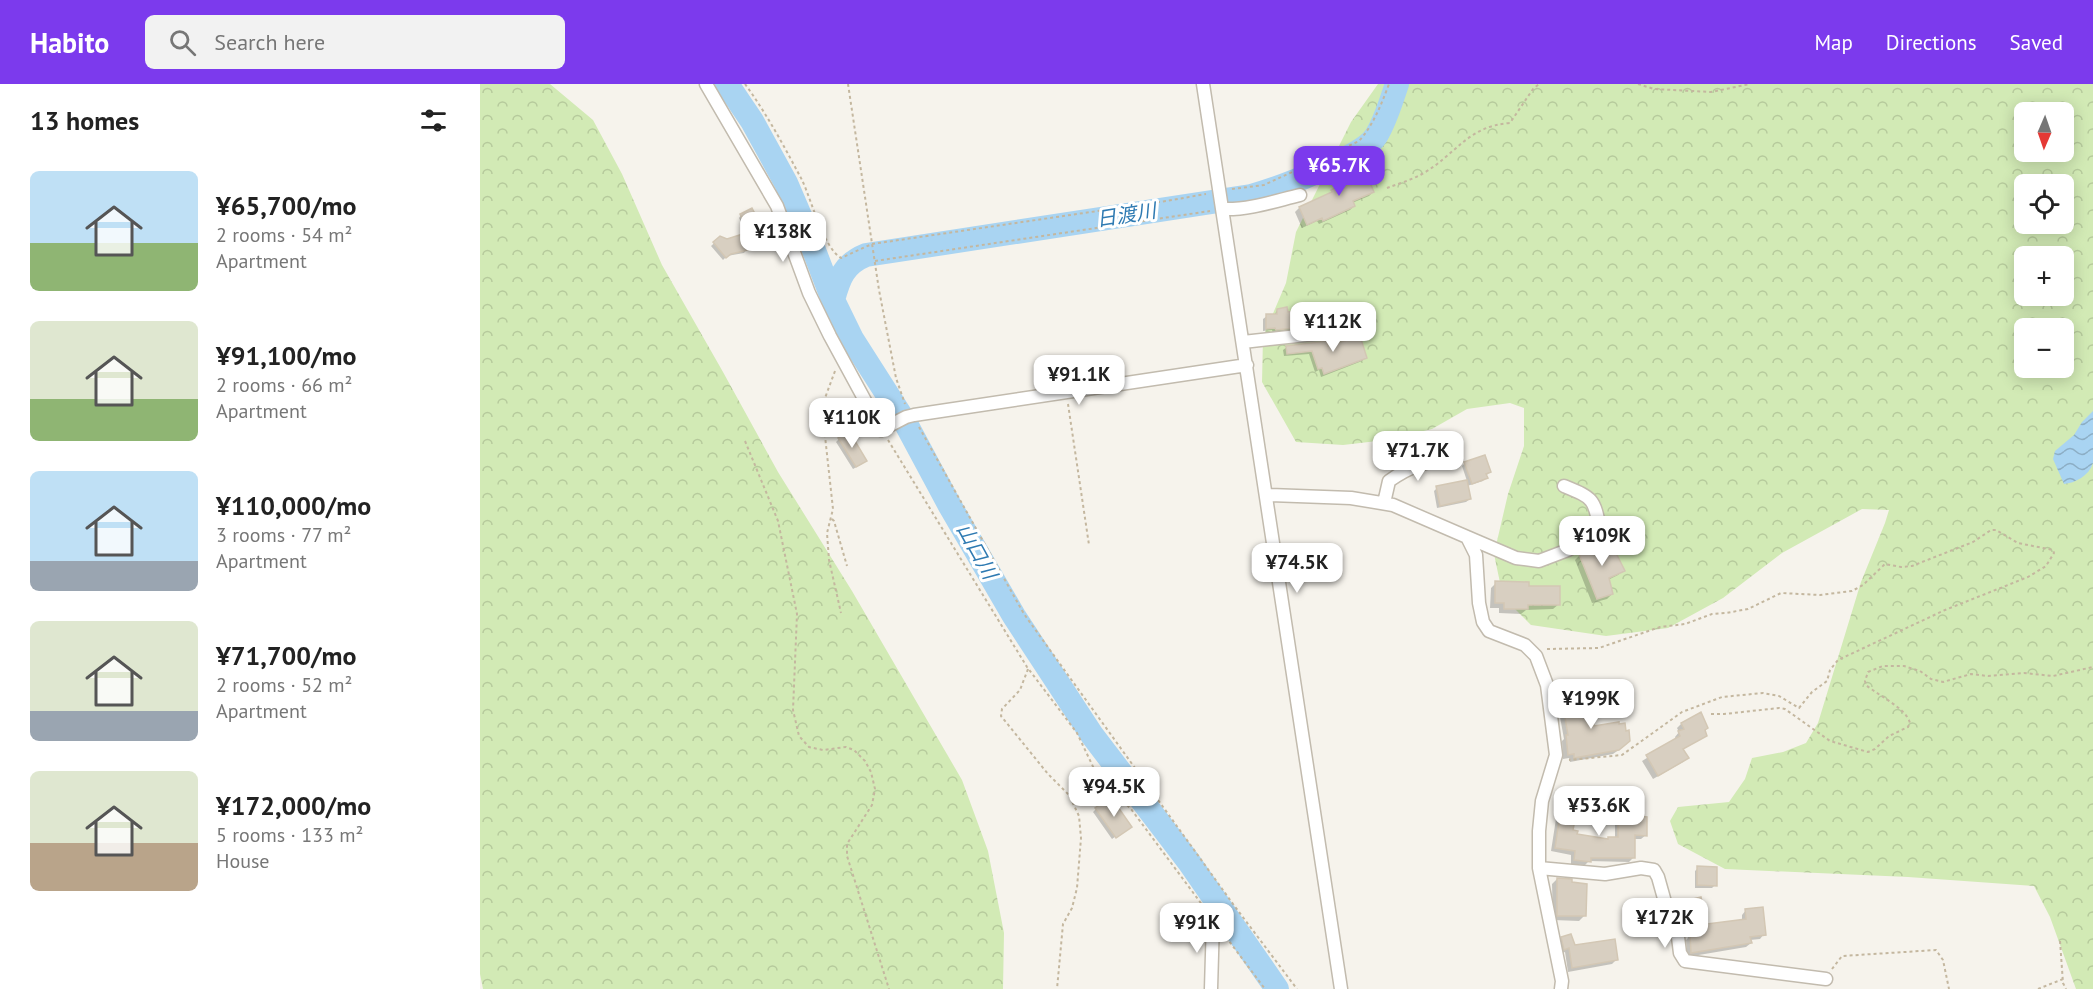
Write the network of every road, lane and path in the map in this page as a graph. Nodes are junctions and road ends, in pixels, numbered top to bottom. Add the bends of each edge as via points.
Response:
1 (706, 84) edge
2 (745, 84) edge
3 (848, 84) edge
4 (1203, 84) edge
5 (1389, 84) edge
6 (1539, 84) edge
7 (1638, 84) edge
8 (1750, 84) edge
9 (1387, 188) dead end
10 (1300, 195) dead end
11 (1222, 200) junction
12 (872, 245) junction
13 (874, 259) junction
14 (1325, 333) dead end
15 (1243, 342) junction
16 (842, 357) junction
17 (1246, 365) junction
18 (1066, 393) junction
19 (910, 416) junction
20 (883, 429) junction
21 (745, 441) dead end
22 (1453, 459) dead end
23 (1564, 486) dead end
24 (1267, 495) junction
25 (1384, 503) junction
26 (832, 519) junction
27 (1467, 537) junction
28 (1089, 545) dead end
29 (847, 566) dead end
30 (841, 613) dead end
31 (1530, 649) junction
32 (2093, 667) edge
33 (1028, 668) junction
34 (1711, 714) dead end
35 (1554, 761) junction
36 (1539, 868) junction
37 (1213, 920) junction
38 (2060, 941) dead end
39 (1826, 979) joint
40 (2063, 979) junction
41 (889, 989) edge
42 (1057, 989) edge
43 (1211, 989) edge
44 (1265, 989) edge
45 (1297, 989) edge
46 (1341, 989) edge
47 (1561, 989) edge
48 (1949, 989) edge
49 (2038, 989) edge
50 (2066, 989) edge

1 - 16 street via 777,206 809,293
2 - 12 path via 759,102 801,180 834,255 841,258
3 - 12 path
4 - 11 street
5 - 11 path via 1377,116 1359,141
6 - 9 path via 1510,123 1484,128 1421,175
7 - 8 path via 1654,89 1710,92
10 - 11 street via 1236,210
11 - 12 path via 1166,201
11 - 13 path
11 - 15 street
12 - 13 path
13 - 19 path via 896,378
14 - 15 street
15 - 17 street
16 - 20 street
16 - 26 path via 825,398 828,416 824,435
17 - 18 street
17 - 24 street
18 - 19 street
18 - 28 path
19 - 20 street
19 - 45 path via 1024,614
20 - 33 path
21 - 41 path via 778,521 797,614 793,710 799,736 809,747 854,750 871,772 872,805 847,844 847,856
22 - 25 street via 1439,459 1403,471 1389,481
23 - 27 street via 1588,496 1597,510 1600,529 1576,546 1539,561 1516,558
24 - 25 street
24 - 46 street
25 - 27 street
26 - 29 path
26 - 30 path via 827,533 829,560
27 - 31 street via 1476,555 1483,622 1489,631
31 - 35 street via 1547,686
31 - 35 path via 1599,648 1660,627 1748,609 1781,593 1820,595 1852,591 1884,564 1912,566 1973,542 1991,530 2054,553 2046,566 2028,577 1843,657 1830,670 1827,681 1798,708 1779,696 1763,693 1722,697 1682,712 1622,755
32 - 34 path via 2054,676 1971,674 1943,682 1911,667 1882,666 1868,672 1866,685 1902,710 1910,723 1868,752 1830,741 1785,709
33 - 37 path via 1077,733 1097,775 1131,809
33 - 42 path via 1020,690 1002,709 1001,716 1070,795 1080,832 1077,888 1063,924
35 - 36 street via 1542,801
36 - 39 street via 1605,874 1641,868 1654,870 1676,921 1680,953 1685,961
36 - 47 street
37 - 43 street
37 - 44 path
38 - 40 path
39 - 48 path via 1842,956 1936,950 1943,960
40 - 49 path
40 - 50 path

